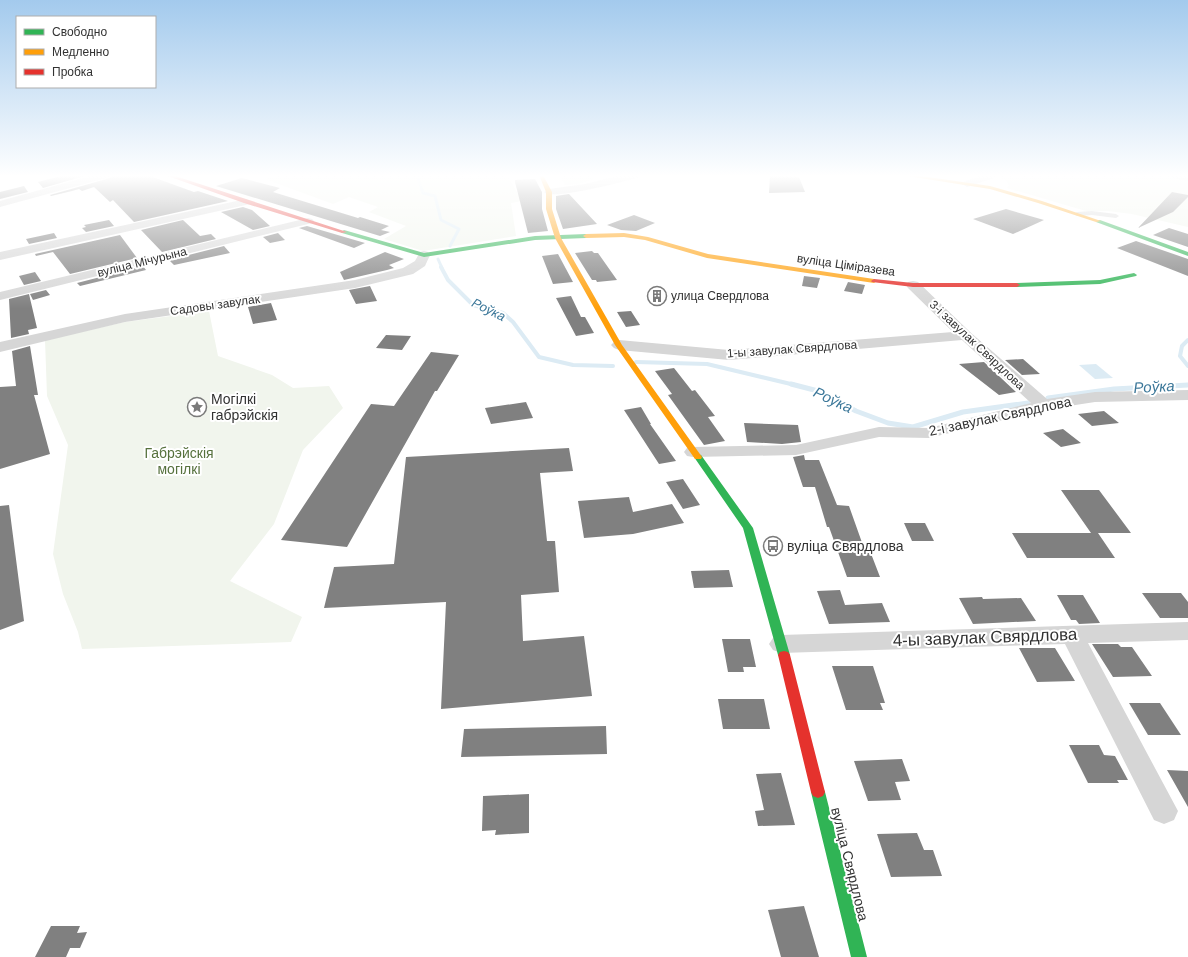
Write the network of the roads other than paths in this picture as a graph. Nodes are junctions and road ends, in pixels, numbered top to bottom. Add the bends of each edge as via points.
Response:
1 (166, 220) edge
2 (304, 220) edge
3 (552, 220) edge
4 (1094, 220) edge
5 (308, 221) junction
6 (558, 238) junction
7 (1188, 254) edge
8 (424, 255) junction
9 (0, 256) edge
10 (1134, 275) dead end
11 (913, 285) junction
12 (0, 296) edge
13 (965, 335) junction
14 (619, 345) junction
15 (0, 347) edge
16 (1188, 395) edge
17 (1043, 405) junction
18 (693, 452) junction
19 (1188, 631) edge
20 (1072, 635) junction
21 (781, 644) junction
22 (1164, 811) dead end
23 (859, 957) edge

1 - 9 street
2 - 5 street
3 - 6 street, вуліца Свярдлова
4 - 7 street
5 - 8 street
5 - 12 street, вуліца Мічурына
6 - 8 street, вуліца Ціміразева via 516,240
6 - 11 street, вуліца Ціміразева via 634,236 706,256
6 - 14 street, вуліца Свярдлова
8 - 15 street, Садовы завулак via 420,263 408,271 355,284 125,318
10 - 11 street, вуліца Ціміразева via 1100,282 1047,285
11 - 13 street, 3-і завулак Свярдлова
13 - 14 street, 1-ы завулак Свярдлова via 729,355
13 - 17 street, 3-і завулак Свярдлова
14 - 18 street, вуліца Свярдлова
16 - 17 street, 2-і завулак Свярдлова via 1095,397
17 - 18 street, 2-і завулак Свярдлова via 929,433 879,432 796,450
18 - 21 street, вуліца Свярдлова via 748,528
19 - 20 street, 4-ы завулак Свярдлова
20 - 21 street, 4-ы завулак Свярдлова
20 - 22 street
21 - 23 street, вуліца Свярдлова

